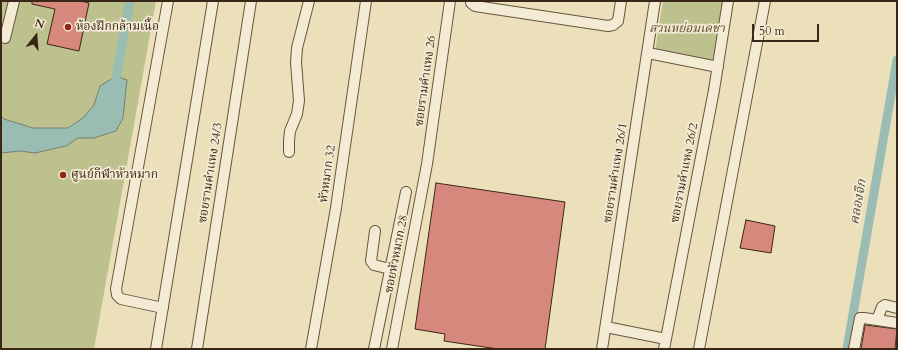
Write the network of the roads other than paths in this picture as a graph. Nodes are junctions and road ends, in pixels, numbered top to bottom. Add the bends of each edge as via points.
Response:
1 (14, 1) edge
2 (168, 1) edge
3 (213, 1) edge
4 (251, 1) edge
5 (309, 1) edge
6 (366, 1) edge
7 (450, 1) edge
8 (471, 1) edge
9 (621, 1) edge
10 (655, 1) edge
11 (728, 1) edge
12 (765, 1) edge
13 (5, 38) dead end
14 (648, 54) junction
15 (718, 67) junction
16 (289, 152) dead end
17 (427, 164) joint
18 (406, 192) dead end
19 (375, 231) dead end
20 (390, 269) junction
21 (163, 308) junction
22 (897, 308) edge
23 (877, 320) junction
24 (897, 323) edge
25 (606, 327) junction
26 (666, 338) junction
27 (156, 349) edge
28 (197, 349) edge
29 (311, 349) edge
30 (374, 349) edge
31 (392, 349) edge
32 (602, 349) edge
33 (664, 349) edge
34 (699, 349) edge
35 (854, 349) edge

1 - 13 street
2 - 21 street via 116,289 121,299
3 - 21 street
4 - 28 street, ซอยรามคำแหง 24/3
5 - 16 street via 297,48 300,101 290,130
6 - 29 street, หัวหมาก 32 via 336,208
7 - 17 street, ซอยรามคำแหง 26
8 - 9 street via 474,6 608,26 618,21
10 - 14 street, ซอยรามคำแหง 26/1
11 - 15 street, ซอยรามคำแหง 26/2
12 - 34 street
14 - 15 street
14 - 25 street, ซอยรามคำแหง 26/1
15 - 26 street, ซอยรามคำแหง 26/2
17 - 31 street, ซอยหัวหมาก 28
18 - 20 street
19 - 20 street via 371,261 374,265
20 - 30 street
21 - 27 street
22 - 23 street via 882,307
23 - 24 street
23 - 35 street via 860,318
25 - 26 street
25 - 32 street, ซอยรามคำแหง 26/1
26 - 33 street, ซอยรามคำแหง 26/2

